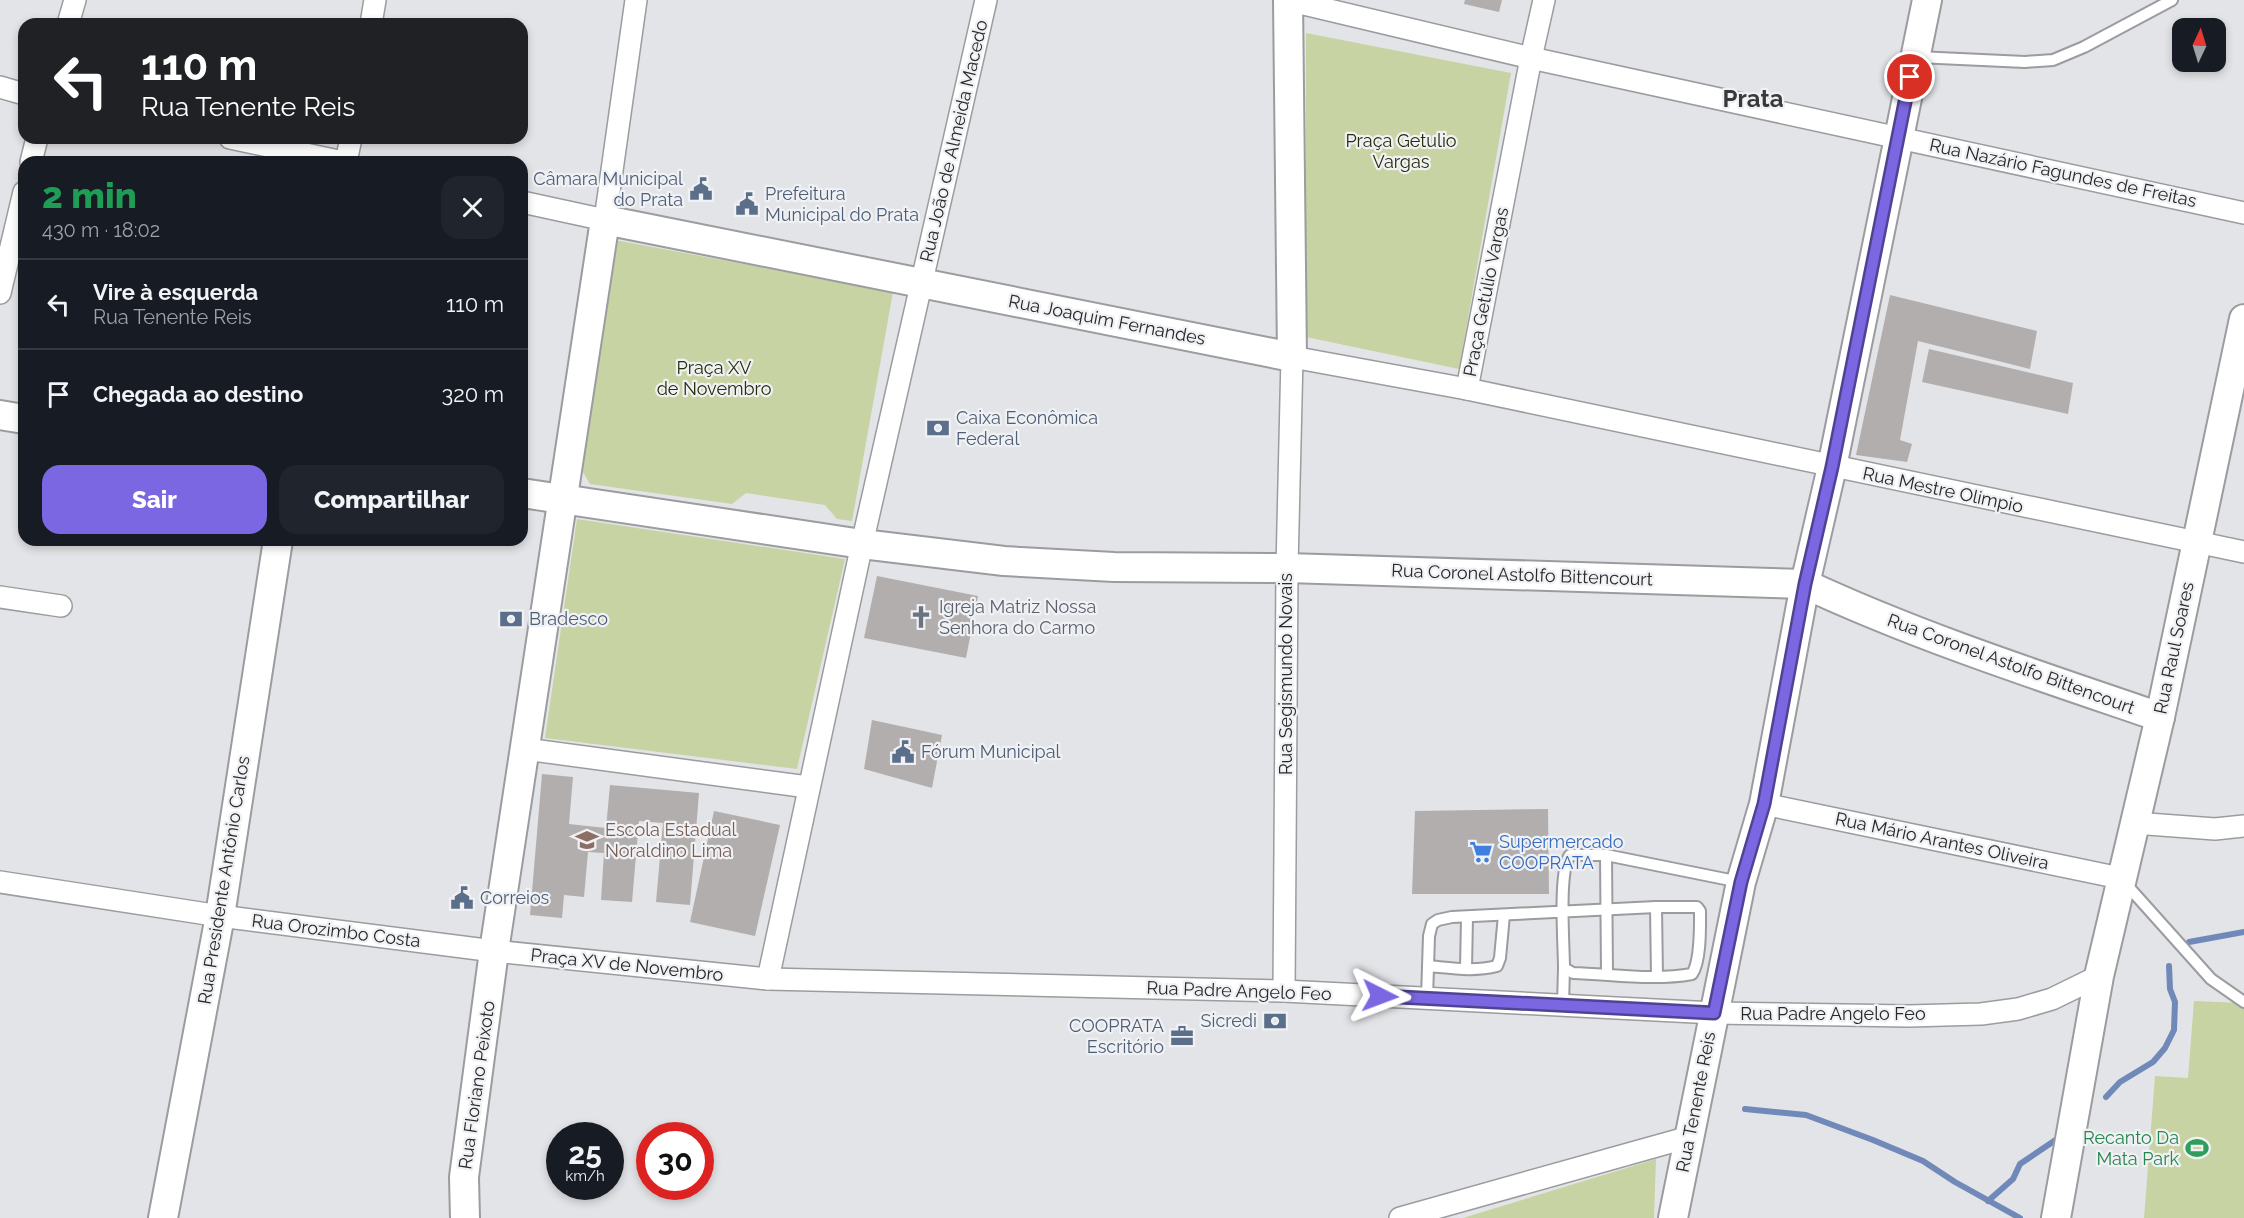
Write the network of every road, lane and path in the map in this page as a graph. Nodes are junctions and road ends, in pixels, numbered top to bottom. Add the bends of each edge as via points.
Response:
1 (75, 0) edge
2 (375, 0) edge
3 (636, 0) edge
4 (986, 0) edge
5 (1287, 0) edge
6 (1544, 0) edge
7 (1927, 0) edge
8 (2172, 0) edge
9 (70, 18) edge
10 (372, 18) edge
11 (1914, 56) junction
12 (1531, 58) junction
13 (0, 87) edge
14 (18, 92) edge
15 (1899, 137) junction
16 (259, 144) edge
17 (316, 156) edge
18 (528, 203) edge
19 (2244, 213) edge
20 (18, 217) edge
21 (605, 220) junction
22 (922, 283) junction
23 (0, 293) edge
24 (2244, 319) edge
25 (1292, 357) junction
26 (1467, 389) junction
27 (0, 416) edge
28 (18, 418) edge
29 (1832, 467) junction
30 (528, 494) edge
31 (562, 499) junction
32 (2197, 542) junction
33 (862, 544) junction
34 (277, 546) edge
35 (2244, 552) edge
36 (1287, 568) junction
37 (1805, 584) junction
38 (0, 597) edge
39 (61, 606) dead end
40 (2160, 717) junction
41 (525, 749) junction
42 (808, 787) junction
43 (1764, 804) junction
44 (2134, 823) junction
45 (2244, 826) edge
46 (1606, 855) junction
47 (2120, 878) junction
48 (0, 882) edge
49 (1741, 882) junction
50 (1656, 907) junction
51 (1605, 910) junction
52 (1563, 913) junction
53 (1504, 915) junction
54 (220, 916) junction
55 (1467, 917) junction
56 (494, 951) junction
57 (1428, 966) junction
58 (1564, 968) junction
59 (1466, 969) junction
60 (1606, 974) junction
61 (2099, 976) junction
62 (1657, 977) junction
63 (768, 980) junction
64 (1284, 992) junction
65 (1427, 998) junction
66 (2244, 1002) edge
67 (1563, 1005) junction
68 (1714, 1013) junction
69 (1689, 1137) junction
70 (163, 1218) edge
71 (465, 1218) edge
72 (1400, 1218) edge
73 (1673, 1218) edge
74 (2056, 1218) edge

1 - 9 street
2 - 10 street
3 - 21 street
4 - 22 street, Rua João de Almeida Macedo
5 - 12 street
5 - 25 street
6 - 12 street, Praça Getúlio Vargas
7 - 11 street, Rua Tenente Reis
8 - 11 lane via 2053,60 2025,63
11 - 15 street, Rua Tenente Reis
12 - 15 street, Rua Nazário Fagundes de Freitas
12 - 26 street, Praça Getúlio Vargas
13 - 14 street
15 - 19 street, Rua Nazário Fagundes de Freitas
15 - 29 street, Rua Tenente Reis
16 - 17 street
18 - 21 street
20 - 23 street
21 - 22 street
21 - 31 street
22 - 25 street, Rua Joaquim Fernandes
22 - 33 street
24 - 32 street, Rua Raul Soares
25 - 26 street, Praça Getúlio Vargas
25 - 36 street, Rua Segismundo Novais
26 - 29 street, Rua Mestre Olimpio
27 - 28 street
29 - 32 street, Rua Mestre Olimpio
29 - 37 street, Rua Tenente Reis
30 - 31 street
31 - 33 street
31 - 41 street
32 - 35 street, Rua Mestre Olimpio
32 - 40 street, Rua Raul Soares
33 - 36 street, Rua Coronel Astolfo Bittencourt via 1004,561 1114,567
33 - 42 street
34 - 54 street, Rua Presidente Antônio Carlos
36 - 37 street, Rua Coronel Astolfo Bittencourt
36 - 64 street, Rua Segismundo Novais
37 - 40 street, Rua Coronel Astolfo Bittencourt via 1868,612
37 - 43 street, Rua Tenente Reis
38 - 39 street
40 - 44 street, Rua Raul Soares
41 - 42 street
41 - 56 street
42 - 63 street
43 - 47 street, Rua Mário Arantes Oliveira
43 - 49 street, Rua Tenente Reis
44 - 45 street via 2215,829
44 - 47 street, Rua Raul Soares
46 - 49 lane
46 - 51 lane
46 - 52 lane via 1570,855 1565,866
47 - 61 street, Rua Raul Soares
47 - 66 lane via 2211,979
48 - 54 street, Rua Orozimbo Costa
49 - 68 street, Rua Tenente Reis
50 - 51 lane
50 - 62 lane
50 - 62 lane via 1690,906 1700,911 1696,969 1692,974
51 - 52 lane
51 - 60 lane
52 - 53 lane
52 - 58 lane
53 - 55 lane
53 - 59 lane via 1497,966
54 - 56 street, Rua Orozimbo Costa
54 - 70 street, Rua Presidente Antônio Carlos
55 - 57 lane via 1432,924
55 - 59 lane
56 - 63 street, Praça XV de Novembro
56 - 71 street, Rua Floriano Peixoto via 464,1177
57 - 59 lane
57 - 65 lane
58 - 60 lane via 1573,973
58 - 67 lane
60 - 62 lane
61 - 68 street, Rua Padre Angelo Feo via 2052,999 1981,1014
61 - 74 street, Rua Raul Soares
63 - 64 street, Rua Padre Angelo Feo
64 - 65 street, Rua Padre Angelo Feo
65 - 67 street, Rua Padre Angelo Feo
67 - 68 street, Rua Padre Angelo Feo
68 - 69 street, Rua Tenente Reis
69 - 72 street
69 - 73 street, Rua Tenente Reis

